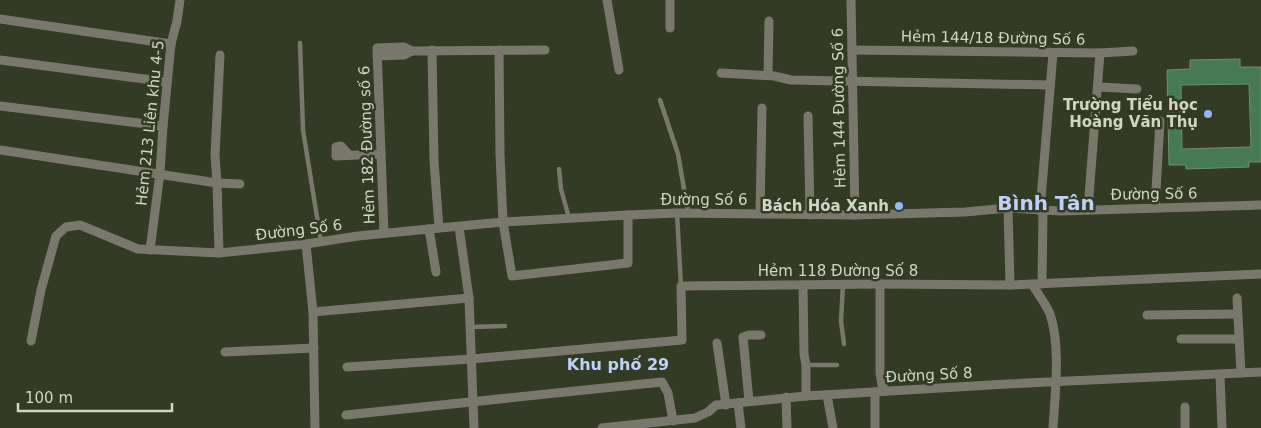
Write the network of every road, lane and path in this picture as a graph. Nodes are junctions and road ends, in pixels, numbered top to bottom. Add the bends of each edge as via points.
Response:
1 (180, 0) edge
2 (607, 0) edge
3 (670, 0) edge
4 (850, 0) edge
5 (0, 20) edge
6 (769, 21) dead end
7 (670, 28) dead end
8 (300, 43) dead end
9 (171, 44) junction
10 (432, 50) junction
11 (499, 50) junction
12 (545, 50) dead end
13 (852, 50) junction
14 (1133, 51) dead end
15 (1053, 53) junction
16 (1100, 54) junction
17 (220, 55) dead end
18 (0, 60) edge
19 (620, 70) dead end
20 (721, 73) dead end
21 (768, 76) junction
22 (853, 80) junction
23 (167, 82) junction
24 (1050, 85) junction
25 (1099, 87) junction
26 (1137, 89) dead end
27 (660, 100) dead end
28 (0, 106) edge
29 (762, 108) dead end
30 (808, 116) dead end
31 (1160, 121) dead end
32 (162, 126) junction
33 (0, 150) edge
34 (381, 154) junction
35 (349, 155) dead end
36 (559, 169) dead end
37 (160, 173) junction
38 (217, 183) junction
39 (240, 184) dead end
40 (1261, 205) edge
41 (1008, 208) junction
42 (1155, 208) junction
43 (1088, 209) junction
44 (1042, 211) junction
45 (677, 213) junction
46 (688, 214) junction
47 (760, 214) junction
48 (628, 215) junction
49 (810, 215) junction
50 (855, 215) junction
51 (569, 218) junction
52 (503, 222) junction
53 (459, 227) junction
54 (434, 229) junction
55 (384, 233) junction
56 (321, 242) junction
57 (306, 244) junction
58 (150, 250) junction
59 (219, 253) junction
60 (436, 272) dead end
61 (1261, 274) edge
62 (843, 284) junction
63 (880, 284) junction
64 (1032, 284) junction
65 (1042, 284) junction
66 (803, 285) junction
67 (1010, 285) junction
68 (681, 286) junction
69 (469, 298) junction
70 (1237, 298) dead end
71 (313, 312) junction
72 (1237, 314) junction
73 (1147, 315) dead end
74 (505, 326) dead end
75 (470, 327) junction
76 (761, 335) dead end
77 (1181, 339) dead end
78 (1239, 339) junction
79 (31, 341) dead end
80 (718, 342) dead end
81 (844, 344) dead end
82 (314, 348) junction
83 (225, 352) dead end
84 (472, 359) junction
85 (837, 364) dead end
86 (806, 365) junction
87 (347, 367) dead end
88 (1261, 372) edge
89 (1241, 373) junction
90 (1220, 375) junction
91 (1055, 383) junction
92 (886, 391) junction
93 (875, 392) junction
94 (827, 394) junction
95 (806, 396) junction
96 (786, 398) junction
97 (473, 401) junction
98 (749, 401) junction
99 (738, 403) junction
100 (726, 405) junction
101 (1185, 407) dead end
102 (346, 415) dead end
103 (695, 418) junction
104 (673, 421) junction
105 (315, 428) edge
106 (474, 428) edge
107 (605, 428) edge
108 (697, 428) edge
109 (741, 428) edge
110 (787, 428) edge
111 (833, 428) edge
112 (875, 428) edge
113 (1053, 428) edge
114 (1185, 428) edge
115 (1222, 428) edge

1 - 9 street, Hẻm 213 Liên khu 4-5
2 - 19 street
3 - 7 street
4 - 13 street, Hẻm 144 Đường Số 6
5 - 9 street
6 - 21 street
8 - 56 lane via 303,130
9 - 23 street, Hẻm 213 Liên khu 4-5
10 - 11 street
10 - 34 street, Hẻm 182 Đường số 6 via 377,56
10 - 54 street
11 - 12 street
11 - 52 street
13 - 15 street, Hẻm 144/18 Đường Số 6
13 - 22 street, Hẻm 144 Đường Số 6
14 - 16 street, Hẻm 144/18 Đường Số 6
15 - 16 street, Hẻm 144/18 Đường Số 6
15 - 24 street
16 - 25 street
17 - 38 street via 215,155
18 - 23 street
20 - 21 street
21 - 22 street via 791,80
22 - 24 street
22 - 50 street, Hẻm 144 Đường Số 6
23 - 32 street, Hẻm 213 Liên khu 4-5
24 - 44 street
25 - 26 street
25 - 43 street
27 - 46 lane via 678,154
28 - 32 street
29 - 47 street
30 - 49 street
31 - 42 street
32 - 37 street, Hẻm 213 Liên khu 4-5
33 - 37 street
34 - 35 street
34 - 55 street, Hẻm 182 Đường số 6
36 - 51 lane
37 - 38 street
37 - 58 street, Hẻm 213 Liên khu 4-5
38 - 39 street
38 - 59 street
40 - 42 street, Đường Số 6
41 - 44 street, Đường Số 6
41 - 50 street, Đường Số 6
41 - 67 street
42 - 43 street, Đường Số 6
43 - 44 street, Đường Số 6
44 - 65 street
45 - 46 street, Đường Số 6
45 - 48 street, Đường Số 6
45 - 68 lane
46 - 47 street, Đường Số 6
47 - 49 street, Đường Số 6
48 - 51 street, Đường Số 6
48 - 52 street via 628,263 512,276
49 - 50 street, Đường Số 6
51 - 52 street, Đường Số 6
52 - 53 street, Đường Số 6
53 - 54 street, Đường Số 6
53 - 69 street
54 - 55 street, Đường Số 6
54 - 60 street
55 - 56 street, Đường Số 6
56 - 57 street, Đường Số 6
57 - 59 street, Đường Số 6
57 - 71 street
58 - 59 street, Đường Số 6
58 - 79 street, Đường Số 6 via 138,249 80,225 66,227 56,236
61 - 65 street, Hẻm 118 Đường Số 8
62 - 63 street, Hẻm 118 Đường Số 8
62 - 66 street, Hẻm 118 Đường Số 8
62 - 81 lane via 841,321
63 - 67 street, Hẻm 118 Đường Số 8
63 - 92 street via 880,373
64 - 65 street, Hẻm 118 Đường Số 8
64 - 67 street, Hẻm 118 Đường Số 8
64 - 91 street via 1049,312 1053,326
66 - 68 street, Hẻm 118 Đường Số 8
66 - 86 street
68 - 84 street via 682,340
69 - 71 street
69 - 75 street
70 - 72 street
71 - 82 street
72 - 73 street
72 - 78 street
74 - 75 lane
75 - 84 street
76 - 98 street via 743,337
77 - 78 street
78 - 89 street
80 - 100 street
82 - 83 street
82 - 105 street
84 - 87 street
84 - 97 street
85 - 86 lane
86 - 95 street
88 - 89 street, Đường Số 8
89 - 90 street, Đường Số 8
90 - 91 street, Đường Số 8
90 - 115 street
91 - 92 street, Đường Số 8
91 - 113 street
92 - 93 street, Đường Số 8
93 - 94 street, Đường Số 8
93 - 112 street
94 - 95 street, Đường Số 8
94 - 111 street
95 - 96 street, Đường Số 8
96 - 98 street, Đường Số 8
96 - 110 street
97 - 102 street
97 - 104 street via 662,382 668,393
97 - 106 street
98 - 99 street, Đường Số 8
99 - 100 street, Đường Số 8
99 - 109 street
100 - 103 street, Đường Số 8 via 716,406
101 - 114 street
103 - 104 street, Đường Số 8
103 - 108 street
104 - 107 street, Đường Số 8

